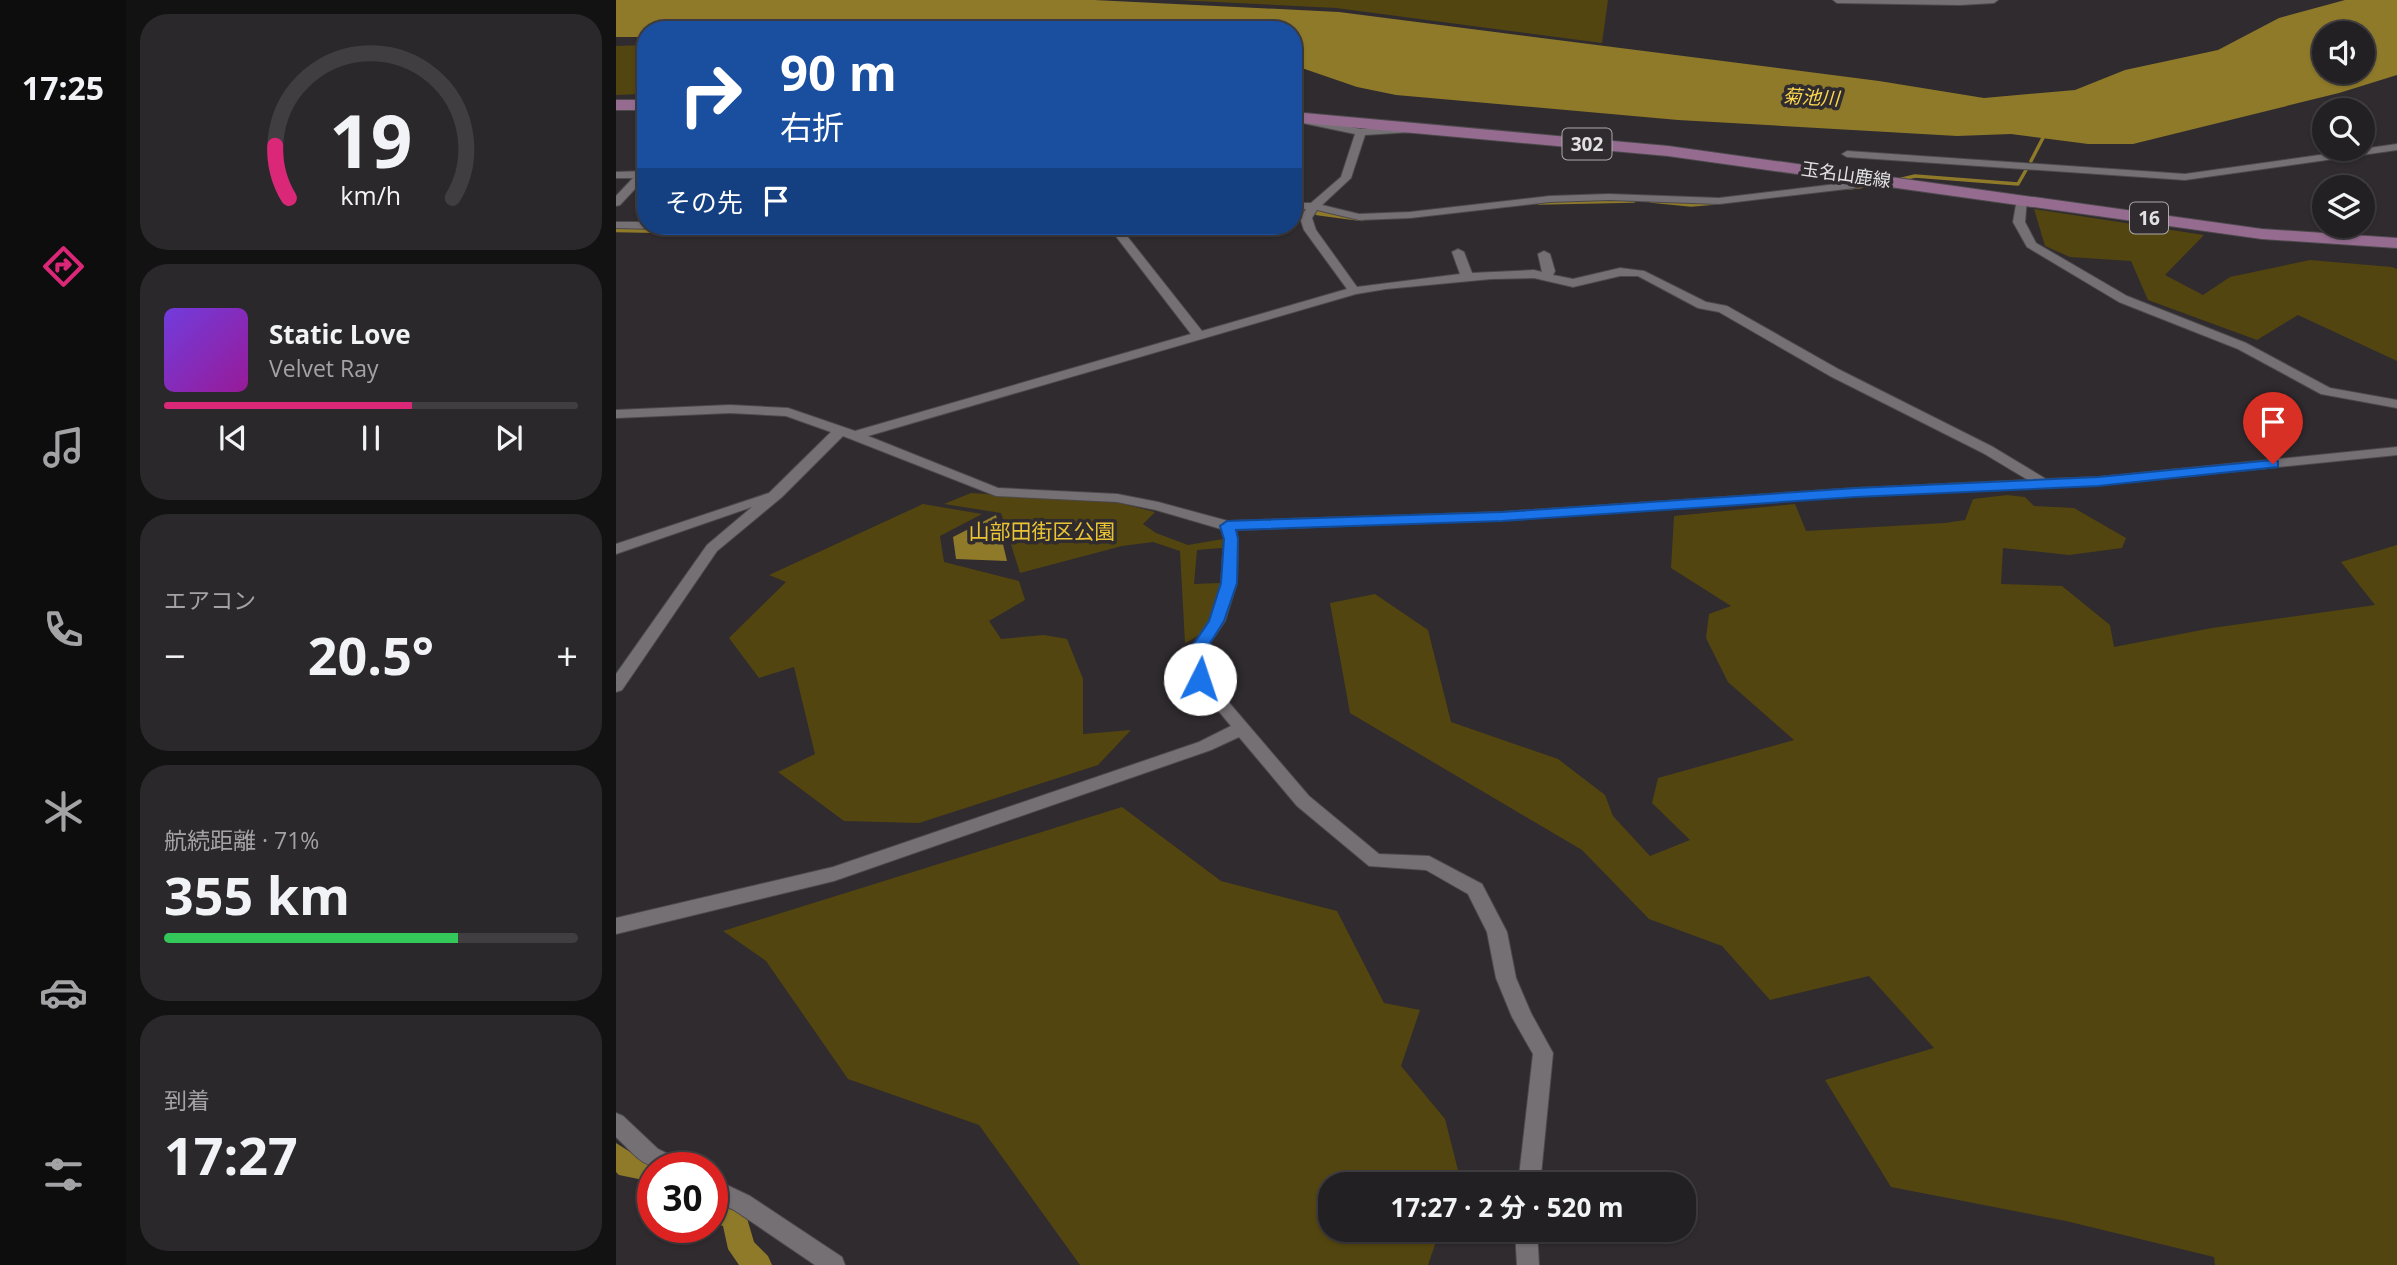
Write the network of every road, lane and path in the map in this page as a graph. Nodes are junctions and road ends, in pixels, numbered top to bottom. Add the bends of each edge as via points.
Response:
1 (1837, 0) edge
2 (1994, 0) edge
3 (637, 104) edge
4 (616, 105) edge
5 (1302, 118) edge
6 (1302, 119) edge
7 (1422, 128) junction
8 (1361, 132) junction
9 (2397, 147) edge
10 (1847, 154) dead end
11 (637, 174) edge
12 (616, 175) edge
13 (1876, 179) junction
14 (637, 181) edge
15 (2022, 200) junction
16 (616, 203) edge
17 (1302, 208) edge
18 (1311, 210) junction
19 (616, 225) edge
20 (637, 226) edge
21 (1120, 235) edge
22 (2397, 243) edge
23 (1458, 252) dead end
24 (1544, 254) dead end
25 (1546, 276) junction
26 (1467, 277) junction
27 (1354, 291) junction
28 (1199, 336) junction
29 (2397, 404) edge
30 (616, 414) edge
31 (846, 434) junction
32 (2397, 451) edge
33 (2043, 483) junction
34 (777, 494) junction
35 (1227, 526) junction
36 (616, 549) edge
37 (616, 686) edge
38 (1240, 729) junction
39 (616, 926) edge
40 (616, 1123) edge
41 (646, 1152) edge
42 (1530, 1172) edge
43 (728, 1196) edge
44 (1527, 1242) edge
45 (834, 1265) edge
46 (1528, 1265) edge

1 - 2 street
3 - 4 main road
5 - 7 main road, 玉名山鹿線 / 302
6 - 8 street
7 - 8 street
7 - 13 main road, 玉名山鹿線 / 302 via 1668,151
8 - 18 street via 1346,178
9 - 10 street via 2185,177
11 - 12 street
13 - 15 main road, 玉名山鹿線 / 16
13 - 18 street via 1718,201 1609,197 1359,217
14 - 16 street
15 - 22 main road, 玉名山鹿線 / 16 via 2262,234
15 - 29 street via 2019,222 2031,245 2123,299 2242,345 2326,391
17 - 18 street
18 - 27 street via 1306,218 1310,230
19 - 20 street
21 - 28 street
23 - 26 street
24 - 25 street
25 - 26 street
25 - 33 street via 1573,283 1620,272 1640,273 1702,305 1723,309
26 - 27 street
27 - 28 street
28 - 31 street
30 - 31 street via 788,412
31 - 34 street
31 - 35 street via 996,492 1117,498
32 - 33 street
33 - 35 street via 1502,516
34 - 36 street
34 - 37 street via 712,548
35 - 38 street via 1231,539 1229,583 1217,621 1199,648 1200,679
38 - 39 street via 1205,747 834,874
38 - 42 street via 1303,801 1375,861 1429,863 1475,889 1497,932 1506,978 1518,1007 1543,1053
40 - 41 street
43 - 45 street
44 - 46 street

